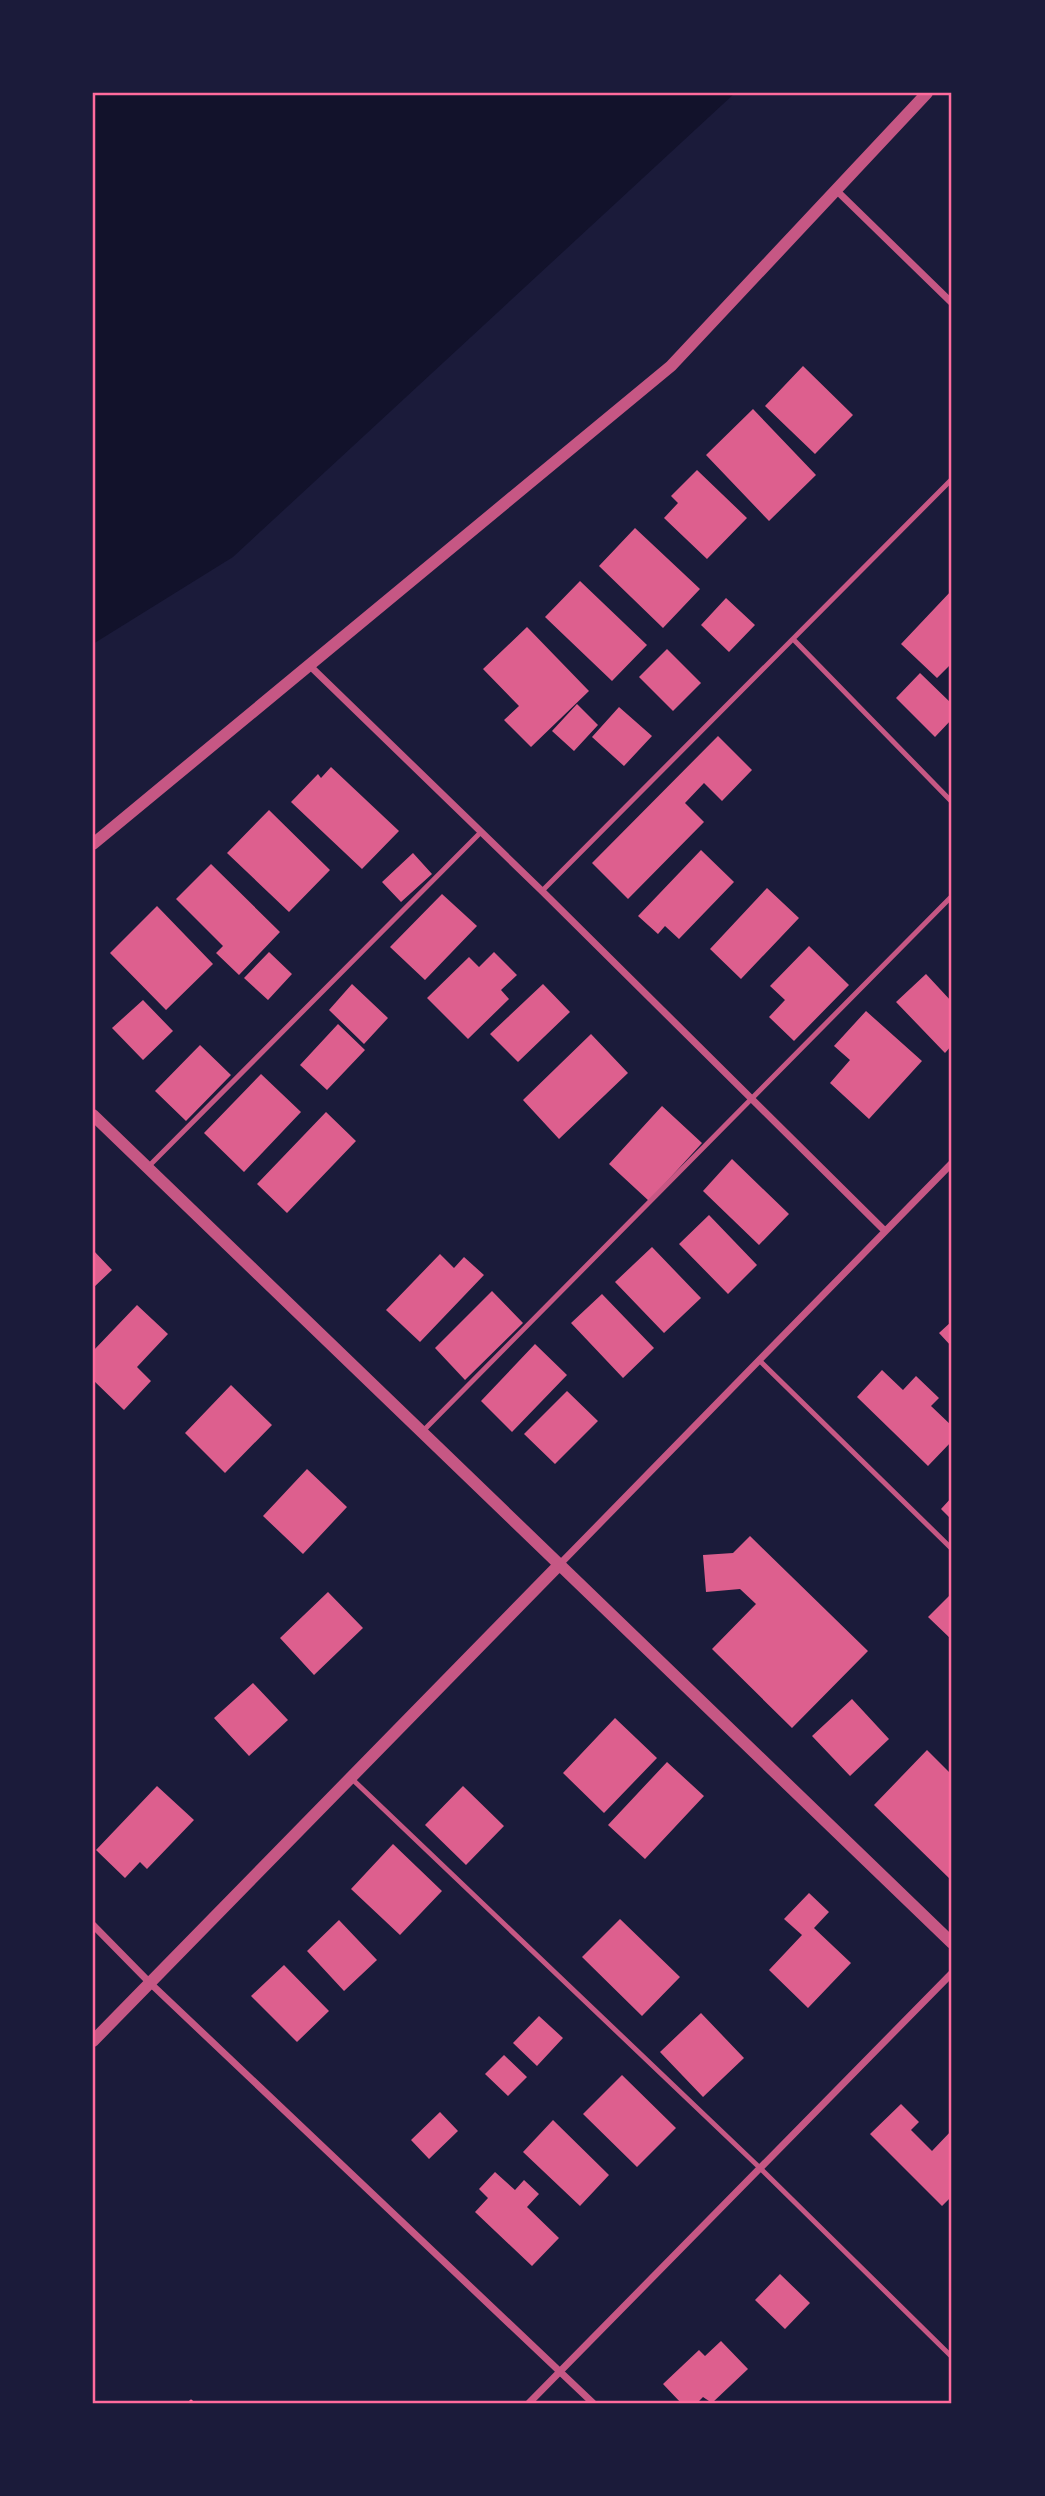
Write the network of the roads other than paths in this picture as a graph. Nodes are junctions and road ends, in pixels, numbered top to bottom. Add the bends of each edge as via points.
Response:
1 (928, 93) edge
2 (836, 190) junction
3 (952, 303) edge
4 (952, 479) edge
5 (794, 639) junction
6 (309, 665) junction
7 (952, 802) edge
8 (481, 832) junction
9 (93, 844) edge
10 (542, 891) junction
11 (952, 896) edge
12 (752, 1098) junction
13 (93, 1115) edge
14 (952, 1163) edge
15 (147, 1168) junction
16 (886, 1231) junction
17 (760, 1360) junction
18 (422, 1432) junction
19 (952, 1549) edge
20 (559, 1565) junction
21 (351, 1778) junction
22 (93, 1926) edge
23 (952, 1943) edge
24 (952, 1973) edge
25 (150, 1983) junction
26 (93, 2041) edge
27 (760, 2168) junction
28 (952, 2357) edge
29 (560, 2372) junction
30 (529, 2403) edge
31 (593, 2403) edge

1 - 2 street
2 - 3 street
2 - 6 street via 671,366
4 - 5 lane
5 - 7 lane
5 - 10 lane
6 - 8 street
6 - 9 street
8 - 10 street
8 - 15 lane
10 - 12 street
11 - 12 lane
12 - 16 street
12 - 18 lane
13 - 15 street
14 - 16 street
15 - 18 street
16 - 17 street
17 - 19 lane
17 - 20 street
18 - 20 street
20 - 21 street
20 - 23 street
21 - 25 street
21 - 27 lane
22 - 25 street
24 - 27 street
25 - 26 street
25 - 29 street
27 - 28 lane
27 - 29 street
29 - 30 street
29 - 31 street

